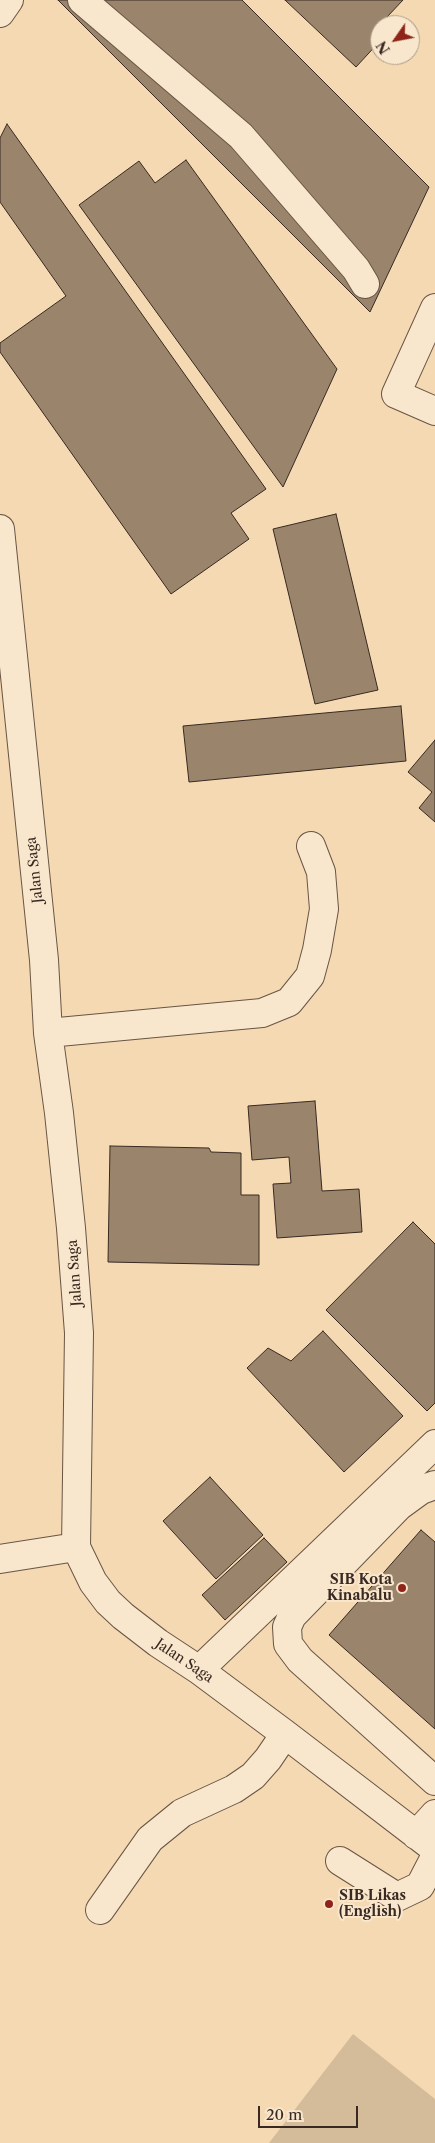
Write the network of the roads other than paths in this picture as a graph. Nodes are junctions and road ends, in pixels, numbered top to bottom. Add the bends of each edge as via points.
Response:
1 (8, 0) edge
2 (82, 0) edge
3 (0, 13) edge
4 (365, 284) dead end
5 (435, 308) edge
6 (435, 411) edge
7 (0, 529) edge
8 (10, 721) edge
9 (312, 846) dead end
10 (48, 1033) junction
11 (435, 1444) edge
12 (435, 1485) edge
13 (76, 1547) junction
14 (0, 1559) edge
15 (199, 1670) junction
16 (285, 1734) junction
17 (435, 1781) edge
18 (435, 1814) edge
19 (426, 1842) edge
20 (435, 1858) edge
21 (340, 1861) dead end
22 (100, 1910) dead end

1 - 3 street
2 - 4 street via 241,136 356,269
5 - 6 street via 396,394
7 - 8 street, Jalan Saga
8 - 10 street, Jalan Saga via 44,960
9 - 10 street via 321,872 324,909 310,976 289,1002 262,1013
10 - 13 street, Jalan Saga via 59,1113 79,1333
11 - 15 street
12 - 17 street via 421,1490 399,1506 292,1616 287,1627 288,1644 300,1660
13 - 14 street
13 - 15 street, Jalan Saga via 93,1582 108,1602 158,1644
15 - 16 street, Jalan Saga
16 - 19 street, Jalan Saga
16 - 22 street via 253,1776 234,1789 182,1813 150,1838
18 - 19 street
20 - 21 street via 420,1886 397,1898

